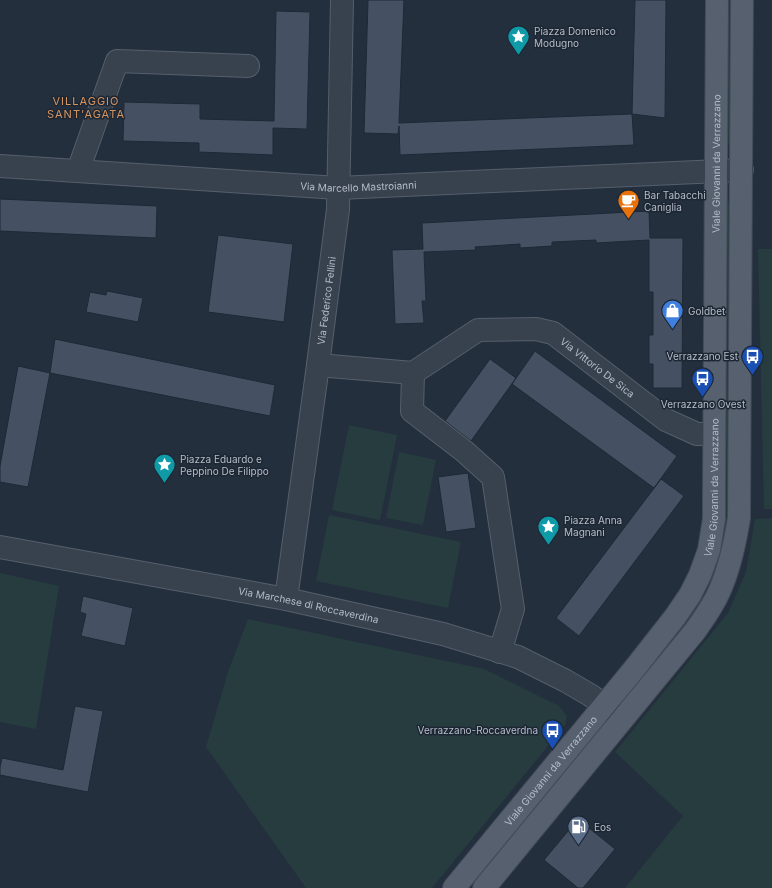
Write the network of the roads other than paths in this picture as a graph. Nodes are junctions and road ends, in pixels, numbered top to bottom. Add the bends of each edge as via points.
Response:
1 (342, 0) edge
2 (717, 0) edge
3 (742, 0) edge
4 (248, 66) dead end
5 (0, 166) edge
6 (742, 170) junction
7 (78, 171) junction
8 (716, 171) junction
9 (338, 188) junction
10 (318, 364) junction
11 (413, 373) junction
12 (714, 434) junction
13 (0, 547) edge
14 (286, 599) junction
15 (500, 652) junction
16 (604, 705) junction
17 (622, 720) junction
18 (480, 856) junction
19 (498, 871) junction
20 (454, 888) edge
21 (484, 888) edge

1 - 9 street, Via Federico Fellini
2 - 8 main road, Viale Giovanni da Verrazzano
3 - 6 main road
4 - 7 street via 117,61
5 - 7 street, Via Marcello Mastroianni
6 - 8 street, Via Marcello Mastroianni
6 - 17 main road via 740,498 735,544 727,572 710,609
7 - 9 street, Via Marcello Mastroianni
8 - 9 street, Via Marcello Mastroianni
8 - 12 main road, Viale Giovanni da Verrazzano
9 - 10 street, Via Federico Fellini via 338,209
10 - 11 street
10 - 14 street, Via Federico Fellini
11 - 12 street, Via Vittorio De Sica via 478,330 536,329 553,334 666,420 697,434
11 - 15 street via 412,411 493,477 513,609
12 - 16 main road, Viale Giovanni da Verrazzano via 714,519 709,550 700,575 690,595 674,617
13 - 14 street, Via Marchese di Roccaverdina
14 - 15 street, Via Marchese di Roccaverdina via 443,634
15 - 16 street, Via Marchese di Roccaverdina via 518,657 566,681
16 - 17 street, Via Marchese di Roccaverdina
16 - 18 main road, Viale Giovanni da Verrazzano
17 - 19 main road
18 - 19 main road
18 - 20 main road, Viale Giovanni da Verrazzano
19 - 21 main road

